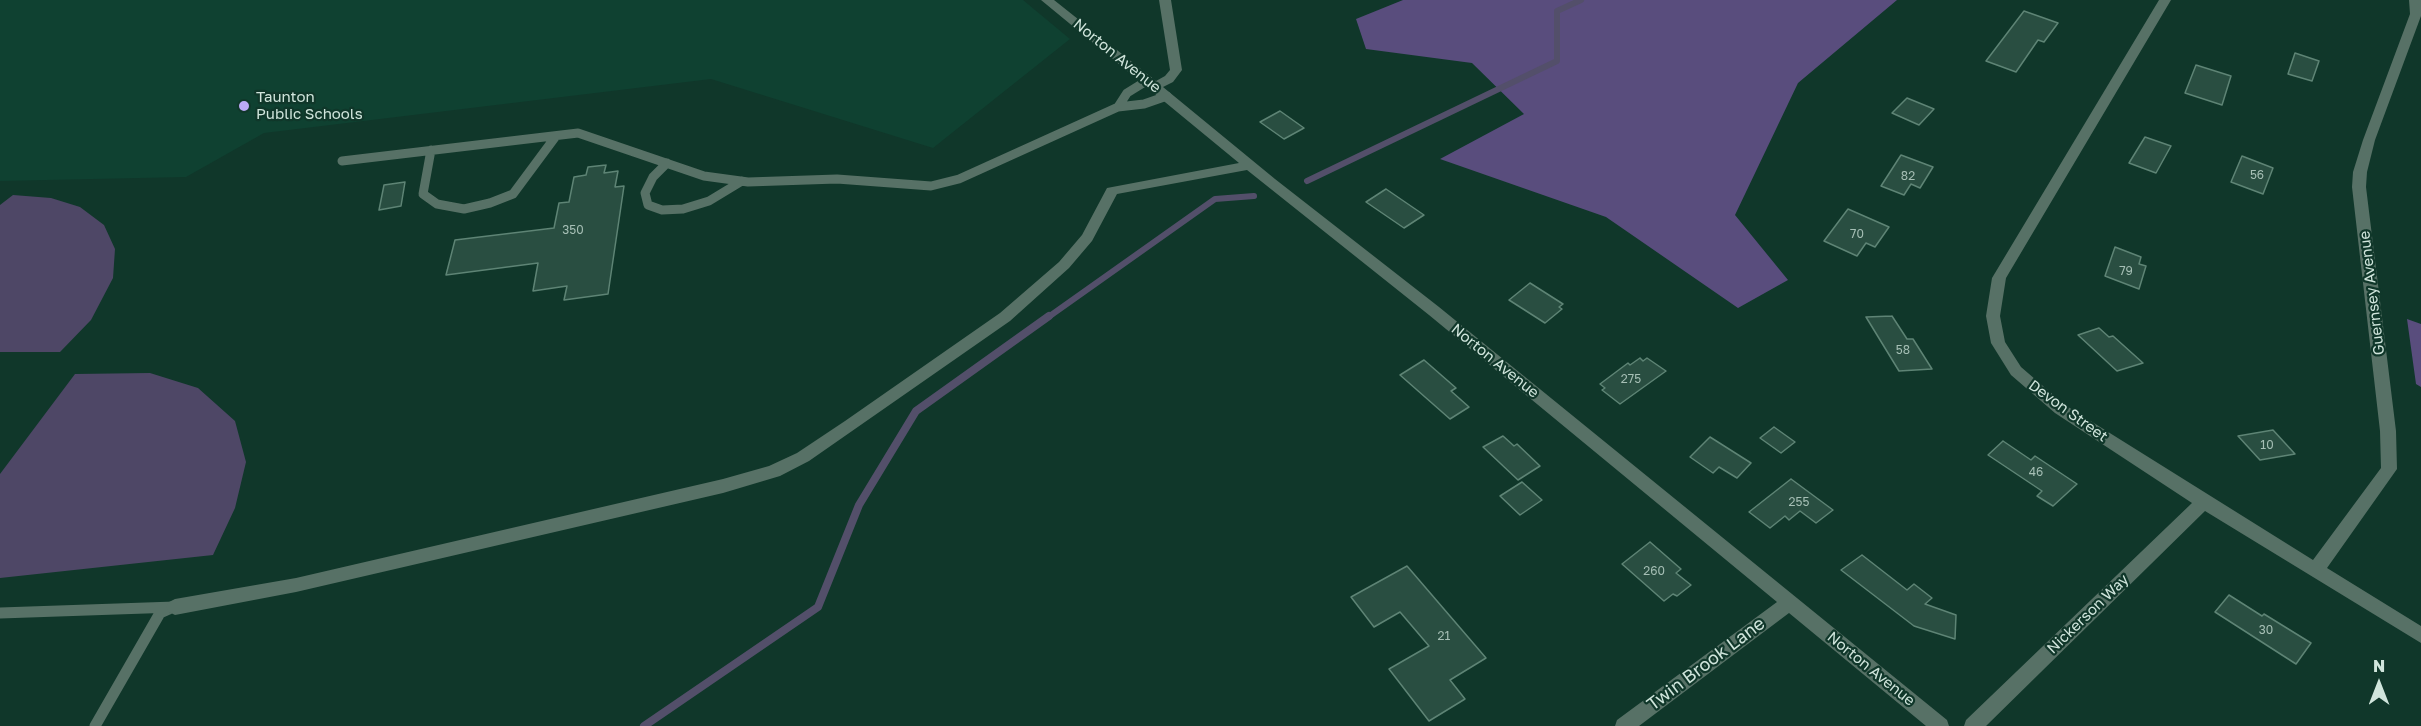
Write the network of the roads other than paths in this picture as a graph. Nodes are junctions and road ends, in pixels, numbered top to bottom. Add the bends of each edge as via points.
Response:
1 (1047, 0) edge
2 (1165, 0) edge
3 (2165, 0) edge
4 (2415, 0) edge
5 (1151, 83) junction
6 (1167, 96) junction
7 (1118, 107) junction
8 (555, 136) junction
9 (432, 150) junction
10 (342, 161) dead end
11 (667, 163) junction
12 (1249, 165) junction
13 (742, 181) junction
14 (2204, 502) junction
15 (2316, 570) junction
16 (1789, 603) junction
17 (175, 607) junction
18 (0, 613) edge
19 (2421, 635) edge
20 (95, 726) edge
21 (1624, 726) edge
22 (1940, 726) edge
23 (1973, 726) edge

1 - 5 street, Norton Avenue
2 - 5 street via 1176,70 1169,79
3 - 14 street, Devon Street via 1999,278 1993,316 2005,358 2029,384 2060,409
4 - 15 street, Guernsey Avenue via 2416,14 2369,140 2359,188 2388,431 2389,469
5 - 6 street, Norton Avenue
5 - 7 lane via 1127,93
6 - 7 lane
6 - 12 street, Norton Avenue
7 - 13 lane via 959,179 931,186 837,179
8 - 9 lane
8 - 9 lane via 513,194 464,208 437,204 423,194
8 - 11 lane via 578,133
9 - 10 lane
11 - 13 lane via 704,176
11 - 13 lane via 653,177 645,193 648,205 662,210 709,201
12 - 16 street, Norton Avenue via 1434,310
12 - 17 street via 1112,190 1087,238 1064,265 1005,317 803,457 774,471 296,585
14 - 15 street, Devon Street
14 - 23 street, Nickerson Way
15 - 19 street, Devon Street
16 - 21 street, Twin Brook Lane
16 - 22 street, Norton Avenue
17 - 18 lane
17 - 20 lane via 160,613

